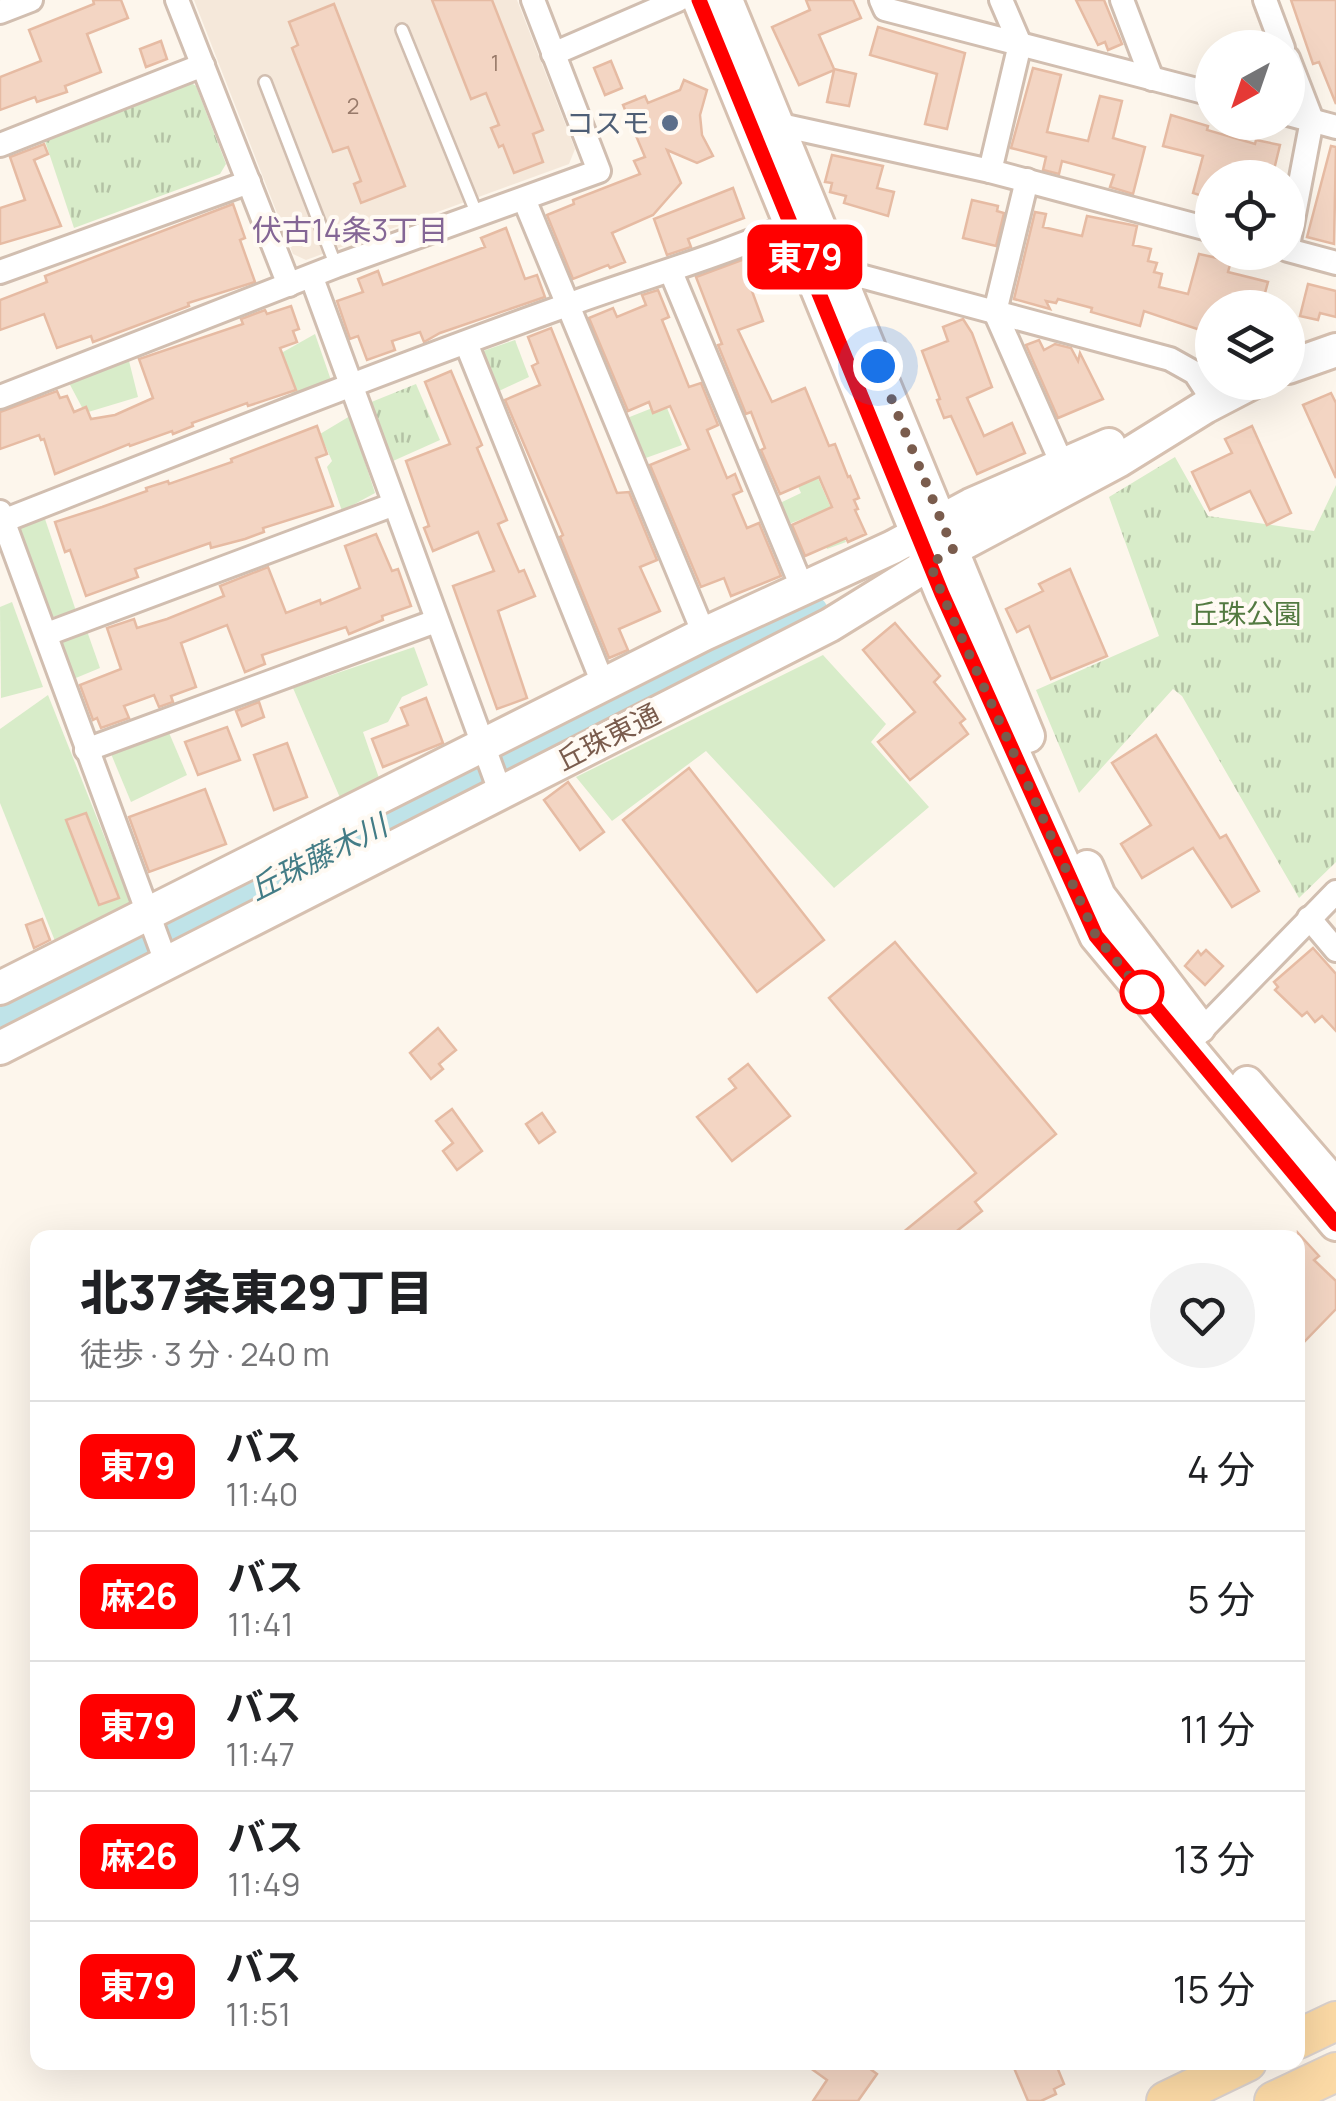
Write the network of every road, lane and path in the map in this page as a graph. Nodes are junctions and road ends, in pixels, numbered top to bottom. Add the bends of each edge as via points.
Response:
1 (31, 0) edge
2 (177, 0) edge
3 (533, 0) edge
4 (678, 0) edge
5 (699, 0) edge
6 (726, 0) edge
7 (881, 0) edge
8 (1002, 0) edge
9 (1122, 0) edge
10 (1265, 0) edge
11 (0, 12) edge
12 (402, 30) dead end
13 (1277, 30) edge
14 (1020, 44) junction
15 (553, 54) junction
16 (203, 64) junction
17 (1152, 79) junction
18 (265, 82) dead end
19 (1195, 90) edge
20 (1305, 102) edge
21 (1305, 118) edge
22 (1312, 120) junction
23 (764, 127) junction
24 (1336, 127) edge
25 (0, 146) edge
26 (1304, 160) edge
27 (990, 171) junction
28 (1026, 180) junction
29 (248, 182) junction
30 (524, 200) junction
31 (478, 217) junction
32 (791, 224) junction
33 (1195, 225) edge
34 (1305, 253) edge
35 (1336, 263) edge
36 (336, 266) junction
37 (838, 270) junction
38 (0, 272) edge
39 (671, 272) junction
40 (312, 278) junction
41 (288, 285) junction
42 (568, 304) junction
43 (995, 312) junction
44 (466, 344) junction
45 (1336, 350) edge
46 (1305, 361) edge
47 (350, 385) junction
48 (0, 397) edge
49 (1217, 400) edge
50 (1209, 404) junction
51 (1062, 464) junction
52 (392, 506) junction
53 (2, 516) edge
54 (935, 541) junction
55 (802, 587) junction
56 (436, 621) junction
57 (46, 634) junction
58 (704, 634) junction
59 (604, 686) junction
60 (483, 747) junction
61 (86, 750) junction
62 (500, 791) junction
63 (1336, 892) edge
64 (146, 914) junction
65 (1309, 918) junction
66 (1336, 950) edge
67 (166, 962) junction
68 (0, 988) edge
69 (1194, 1038) junction
70 (10, 1043) edge
71 (1336, 1186) edge
72 (1336, 1224) edge
73 (1336, 2021) edge
74 (1305, 2036) edge
75 (1231, 2070) edge
76 (1336, 2072) edge
77 (1166, 2101) edge
78 (1274, 2101) edge

1 - 11 street
2 - 16 street
3 - 15 street
4 - 15 street
5 - 23 street
6 - 23 street
7 - 14 street via 885,9
8 - 14 street
9 - 17 street
10 - 13 street
12 - 31 lane
14 - 17 street
14 - 27 street
15 - 30 street via 599,171
16 - 25 street
16 - 29 street
17 - 19 street
18 - 36 lane
20 - 22 street
21 - 22 street
22 - 24 street
22 - 26 street
23 - 27 street
23 - 32 street
23 - 37 street
27 - 28 street
28 - 33 street
28 - 43 street
29 - 38 street
29 - 41 street
30 - 31 street
30 - 42 street
31 - 36 street
32 - 39 street
32 - 54 street
34 - 35 street
36 - 40 street
37 - 43 street
37 - 54 street
39 - 42 street
39 - 55 street
40 - 41 street
40 - 47 street
41 - 48 street
42 - 44 street
42 - 58 street
43 - 50 street via 1170,359 1196,374
43 - 51 street
44 - 47 street
44 - 59 street
45 - 46 street
47 - 52 street
47 - 53 street
49 - 50 street, 丘珠東通
50 - 51 street, 丘珠東通
50 - 54 street, 丘珠東通 via 1118,461
51 - 54 street, 丘珠東通
52 - 56 street
52 - 57 street
53 - 57 street
54 - 55 street, 丘珠東通
54 - 62 street, 丘珠東通 via 830,625
54 - 69 street via 1096,936
55 - 58 street, 丘珠東通
56 - 60 street
56 - 61 street
57 - 61 street
58 - 59 street, 丘珠東通
59 - 60 street, 丘珠東通
60 - 62 street
60 - 64 street, 丘珠東通
61 - 64 street
62 - 67 street, 丘珠東通
63 - 65 street
64 - 67 street
64 - 68 street, 丘珠東通
65 - 66 street
65 - 69 street
67 - 70 street, 丘珠東通
69 - 71 street
69 - 72 street
73 - 74 main road
75 - 77 main road
76 - 78 main road

